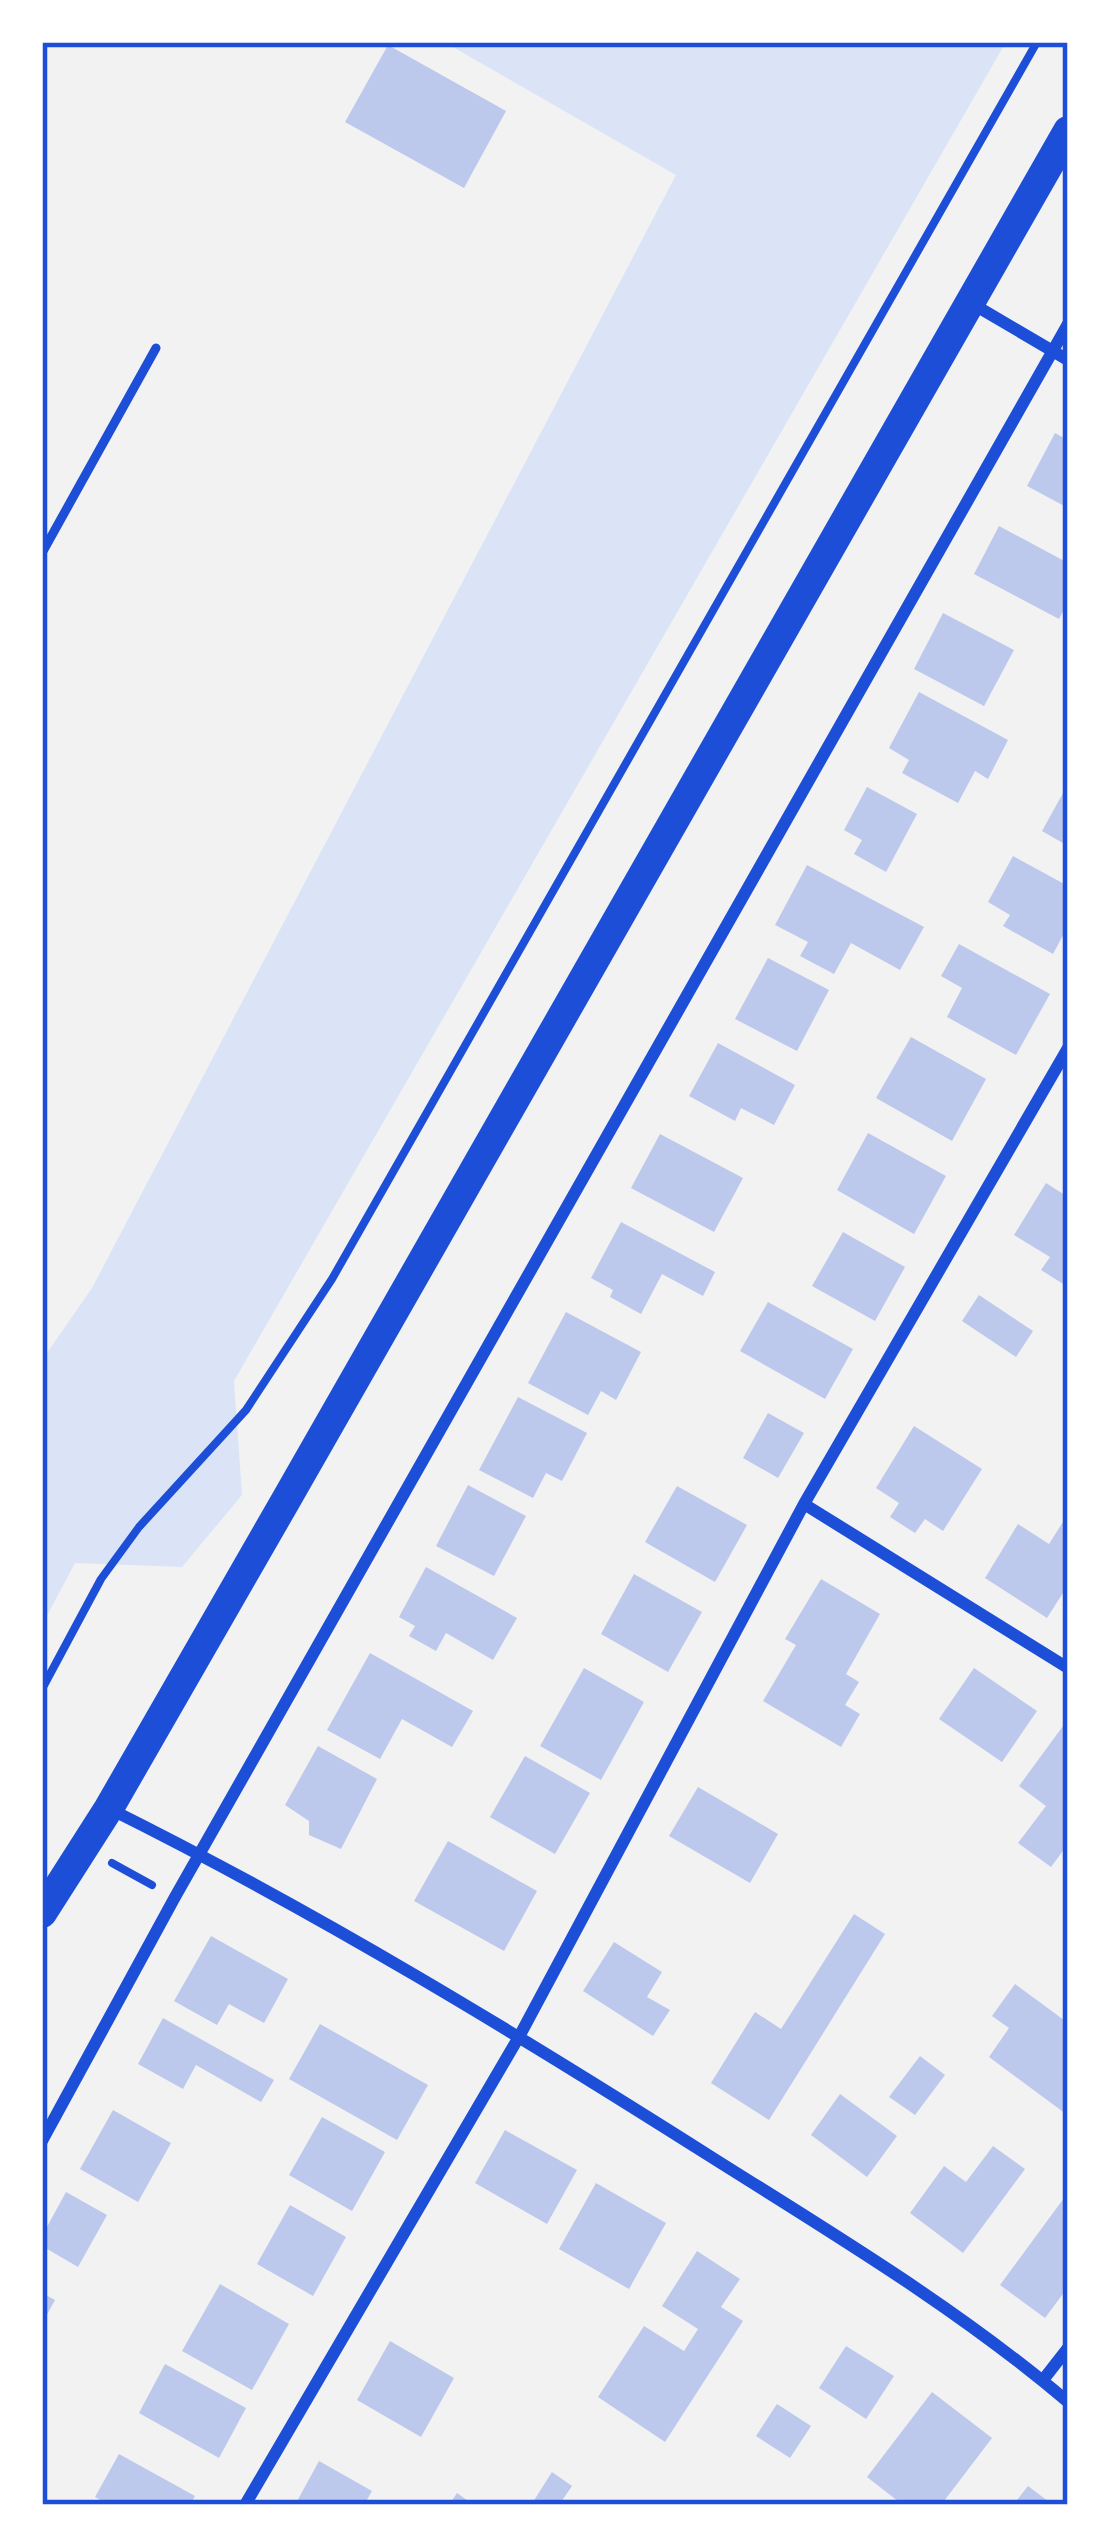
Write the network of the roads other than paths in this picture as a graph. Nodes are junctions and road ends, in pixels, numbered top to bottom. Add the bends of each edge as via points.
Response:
1 (1068, 131) edge
2 (970, 302) junction
3 (1068, 324) edge
4 (156, 348) dead end
5 (1053, 351) junction
6 (1068, 360) edge
7 (42, 553) edge
8 (1068, 1048) edge
9 (804, 1504) junction
10 (1068, 1668) edge
11 (109, 1808) junction
12 (200, 1854) junction
13 (42, 1913) edge
14 (520, 2036) junction
15 (42, 2141) edge
16 (1068, 2348) edge
17 (1043, 2380) junction
18 (1068, 2402) edge
19 (245, 2505) edge

1 - 2 main road
2 - 5 street
2 - 11 main road
3 - 5 street
4 - 7 lane
5 - 6 street
5 - 12 street
8 - 9 street
9 - 10 street
9 - 14 street
11 - 12 street
11 - 13 main road
12 - 14 street
12 - 15 street
14 - 17 street via 861,2252
14 - 19 street
16 - 17 street
17 - 18 street

